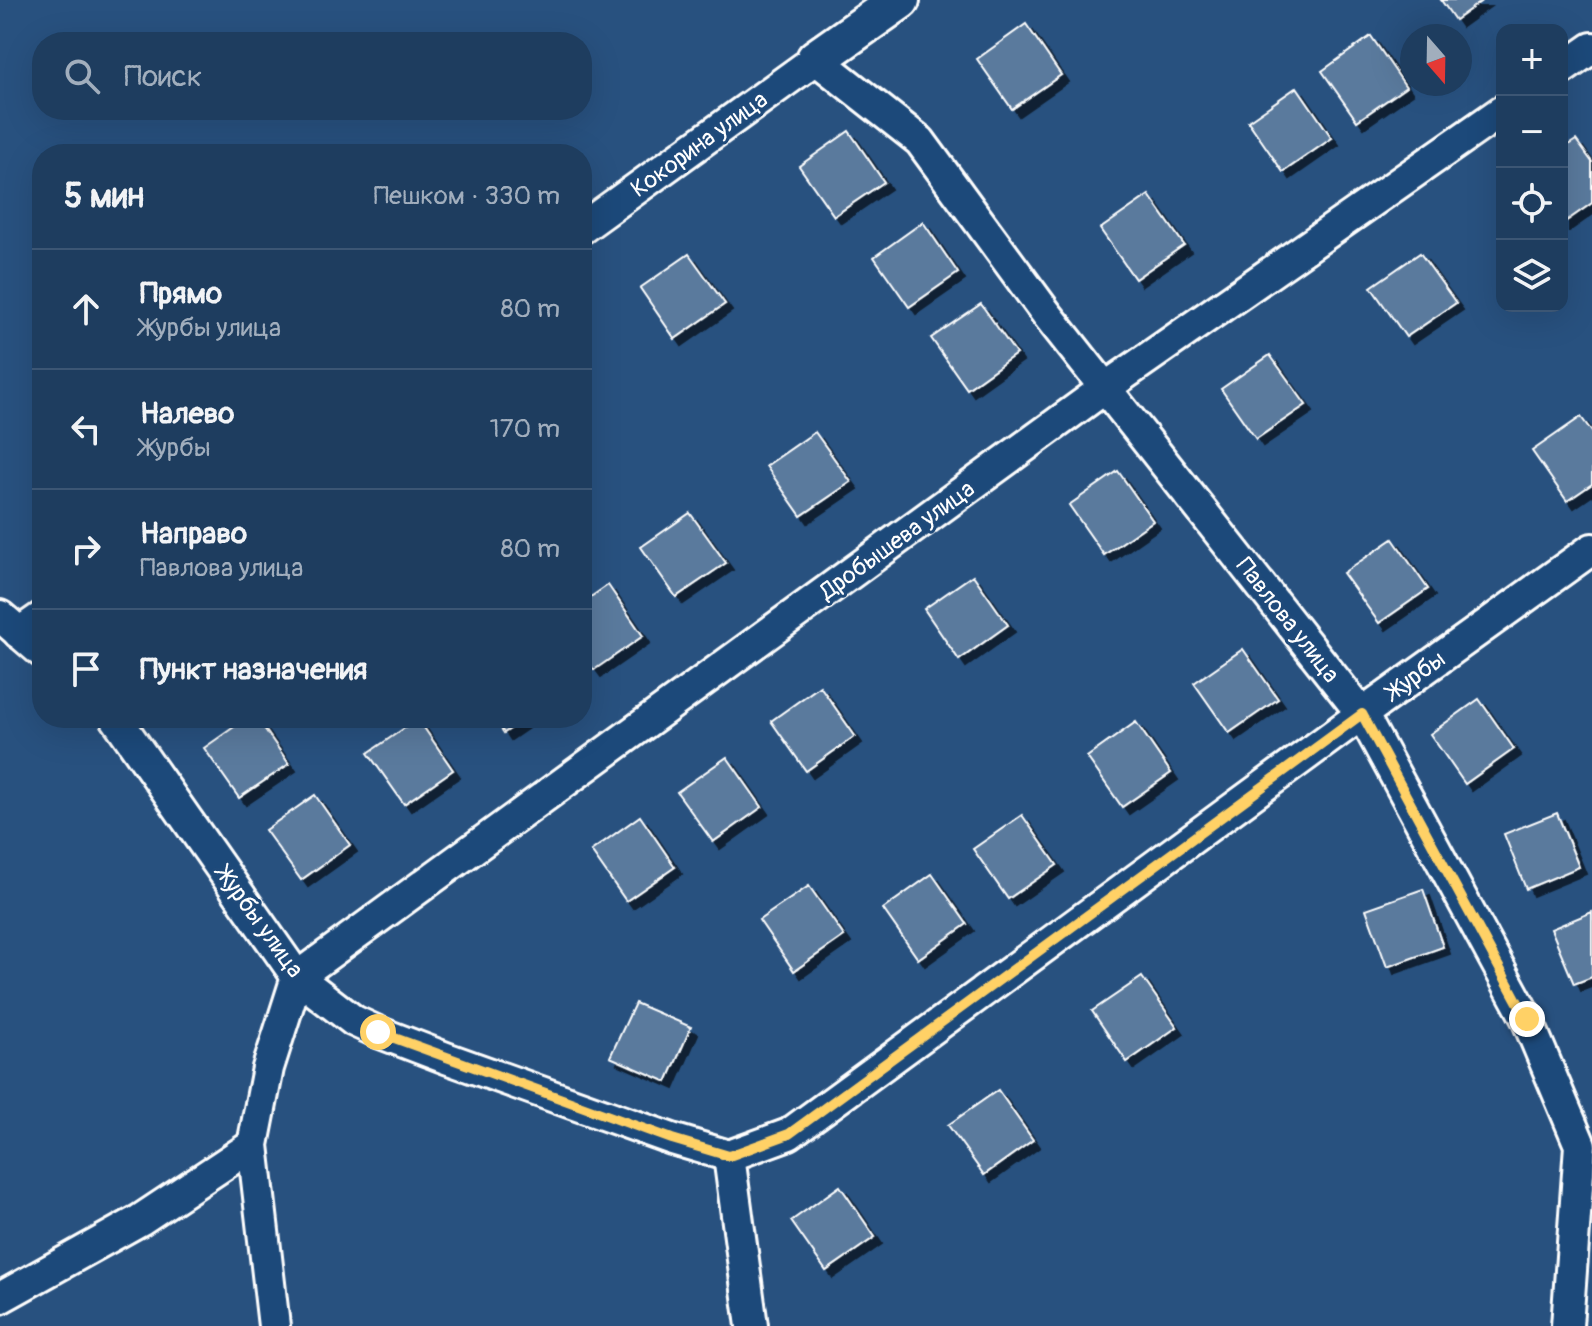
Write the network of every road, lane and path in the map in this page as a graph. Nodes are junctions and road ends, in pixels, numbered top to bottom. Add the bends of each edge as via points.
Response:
1 (900, 0) edge
2 (1592, 48) edge
3 (816, 59) junction
4 (1568, 65) edge
5 (1496, 115) edge
6 (592, 221) edge
7 (1105, 388) junction
8 (1592, 549) edge
9 (1362, 714) junction
10 (123, 728) edge
11 (297, 977) junction
12 (253, 1145) junction
13 (729, 1156) junction
14 (0, 1298) edge
15 (274, 1326) edge
16 (752, 1326) edge
17 (1567, 1326) edge

1 - 3 street
2 - 4 street
3 - 6 street, Кокорина улица
3 - 7 street, Павлова улица via 920,141
5 - 7 street, Дробышева улица
7 - 9 street, Павлова улица
7 - 11 street, Дробышева улица
8 - 9 street, Журбы
9 - 13 street, Журбы via 789,1134
9 - 17 street, Павлова улица via 1527,1019 1580,1145
10 - 11 street, Журбы улица
11 - 12 street via 268,1068
11 - 13 street, Журбы улица via 354,1021 378,1032
12 - 14 street via 140,1220
12 - 15 street
13 - 16 street

